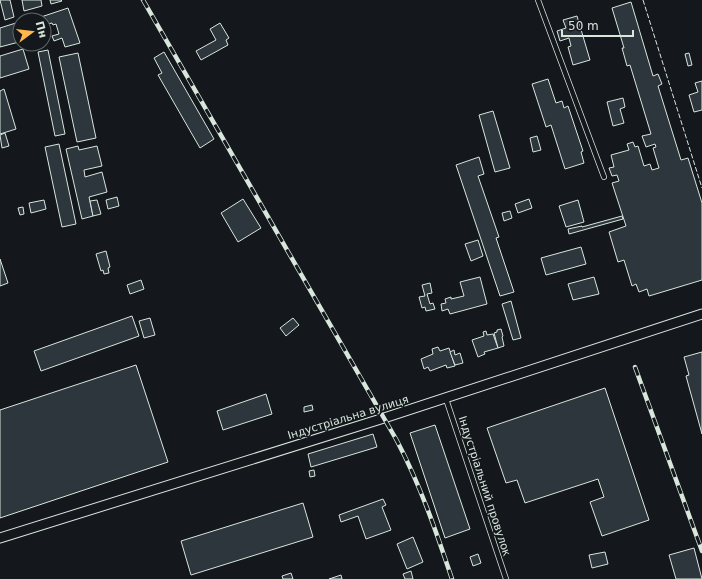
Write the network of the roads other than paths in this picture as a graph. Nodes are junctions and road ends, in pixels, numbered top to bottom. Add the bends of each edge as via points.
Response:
1 (538, 0) edge
2 (604, 177) dead end
3 (702, 314) edge
4 (446, 399) junction
5 (0, 538) edge
6 (506, 579) edge

1 - 2 lane
3 - 4 street, Індустріальна вулиця
4 - 5 street, Індустріальна вулиця
4 - 6 lane, Індустріальний провулок

